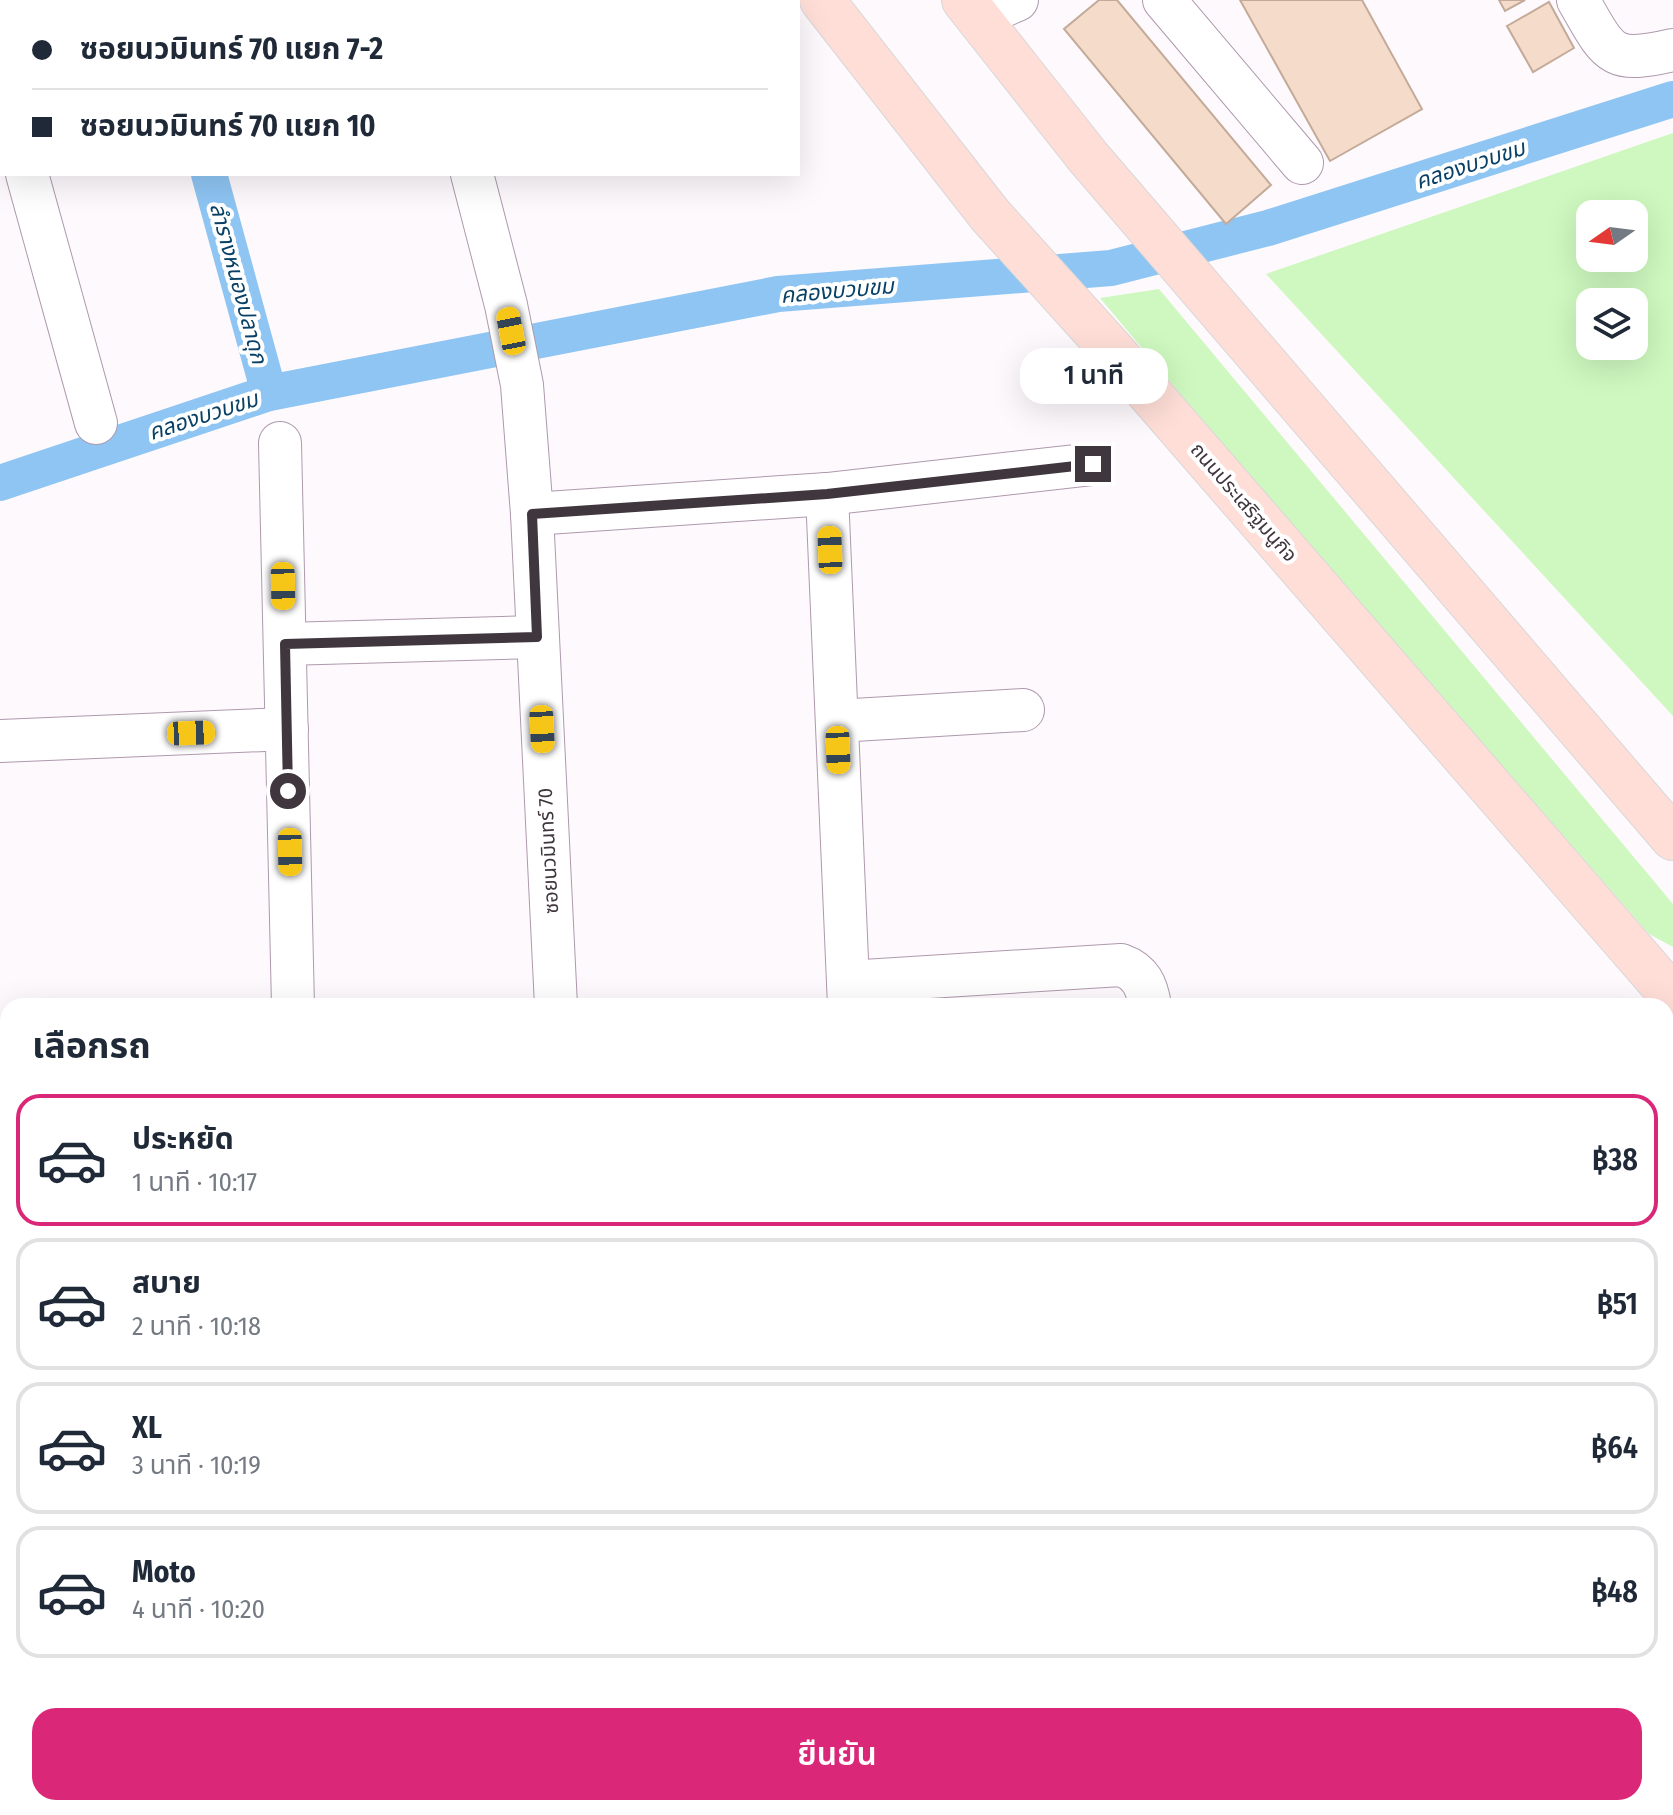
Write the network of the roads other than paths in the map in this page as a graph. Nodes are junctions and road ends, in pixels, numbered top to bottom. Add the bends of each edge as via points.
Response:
1 (822, 0) edge
2 (1017, 0) edge
3 (1164, 0) edge
4 (1578, 0) edge
5 (970, 8) edge
6 (1673, 50) edge
7 (1302, 163) dead end
8 (28, 176) edge
9 (473, 176) edge
10 (96, 423) dead end
11 (280, 443) dead end
12 (1093, 464) dead end
13 (827, 494) junction
14 (532, 514) junction
15 (537, 637) junction
16 (285, 644) junction
17 (1023, 710) dead end
18 (837, 721) junction
19 (287, 729) junction
20 (0, 741) edge
21 (1673, 838) edge
22 (848, 994) edge
23 (1673, 997) edge
24 (293, 998) edge
25 (556, 998) edge
26 (1148, 998) edge

1 - 23 main road, ถนนประเสริฐมนูกิจ via 990,215
2 - 5 street
3 - 7 street
4 - 6 street via 1596,32 1622,57
5 - 21 main road via 1088,157
8 - 10 street
9 - 14 street, ซอยนวมินทร์ 70 via 522,385
11 - 16 street
12 - 13 street
13 - 14 street
13 - 18 street
14 - 15 street, ซอยนวมินทร์ 70
15 - 16 street
15 - 25 street, ซอยนวมินทร์ 70
16 - 19 street
17 - 18 street
18 - 22 street
19 - 20 street
19 - 24 street
22 - 26 street via 1121,965 1136,970

